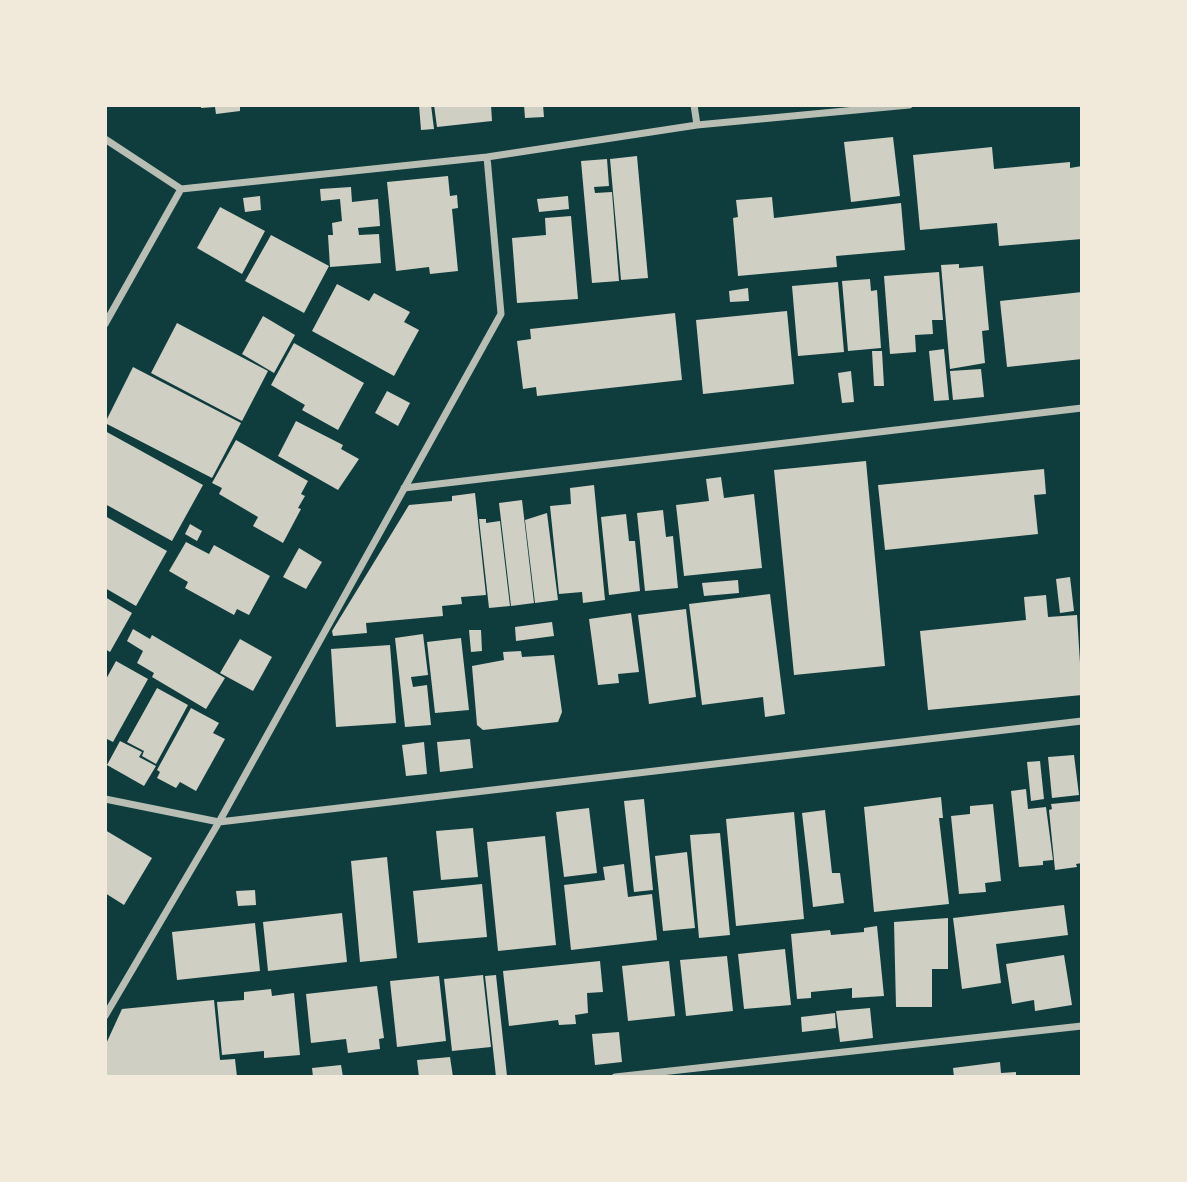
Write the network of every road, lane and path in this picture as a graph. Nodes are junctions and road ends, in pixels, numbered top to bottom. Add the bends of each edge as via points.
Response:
1 (694, 105) edge
2 (909, 105) edge
3 (697, 125) junction
4 (105, 139) edge
5 (487, 157) junction
6 (181, 189) junction
7 (105, 324) edge
8 (1082, 408) edge
9 (404, 488) junction
10 (1082, 721) edge
11 (105, 799) edge
12 (219, 822) junction
13 (105, 1017) edge
14 (1082, 1026) edge
15 (615, 1077) edge

1 - 3 street
2 - 3 street
3 - 5 street
4 - 6 street
5 - 6 street
5 - 9 street via 501,314
6 - 7 street
8 - 9 street
9 - 12 street
10 - 12 street
11 - 12 street
12 - 13 street
14 - 15 street

